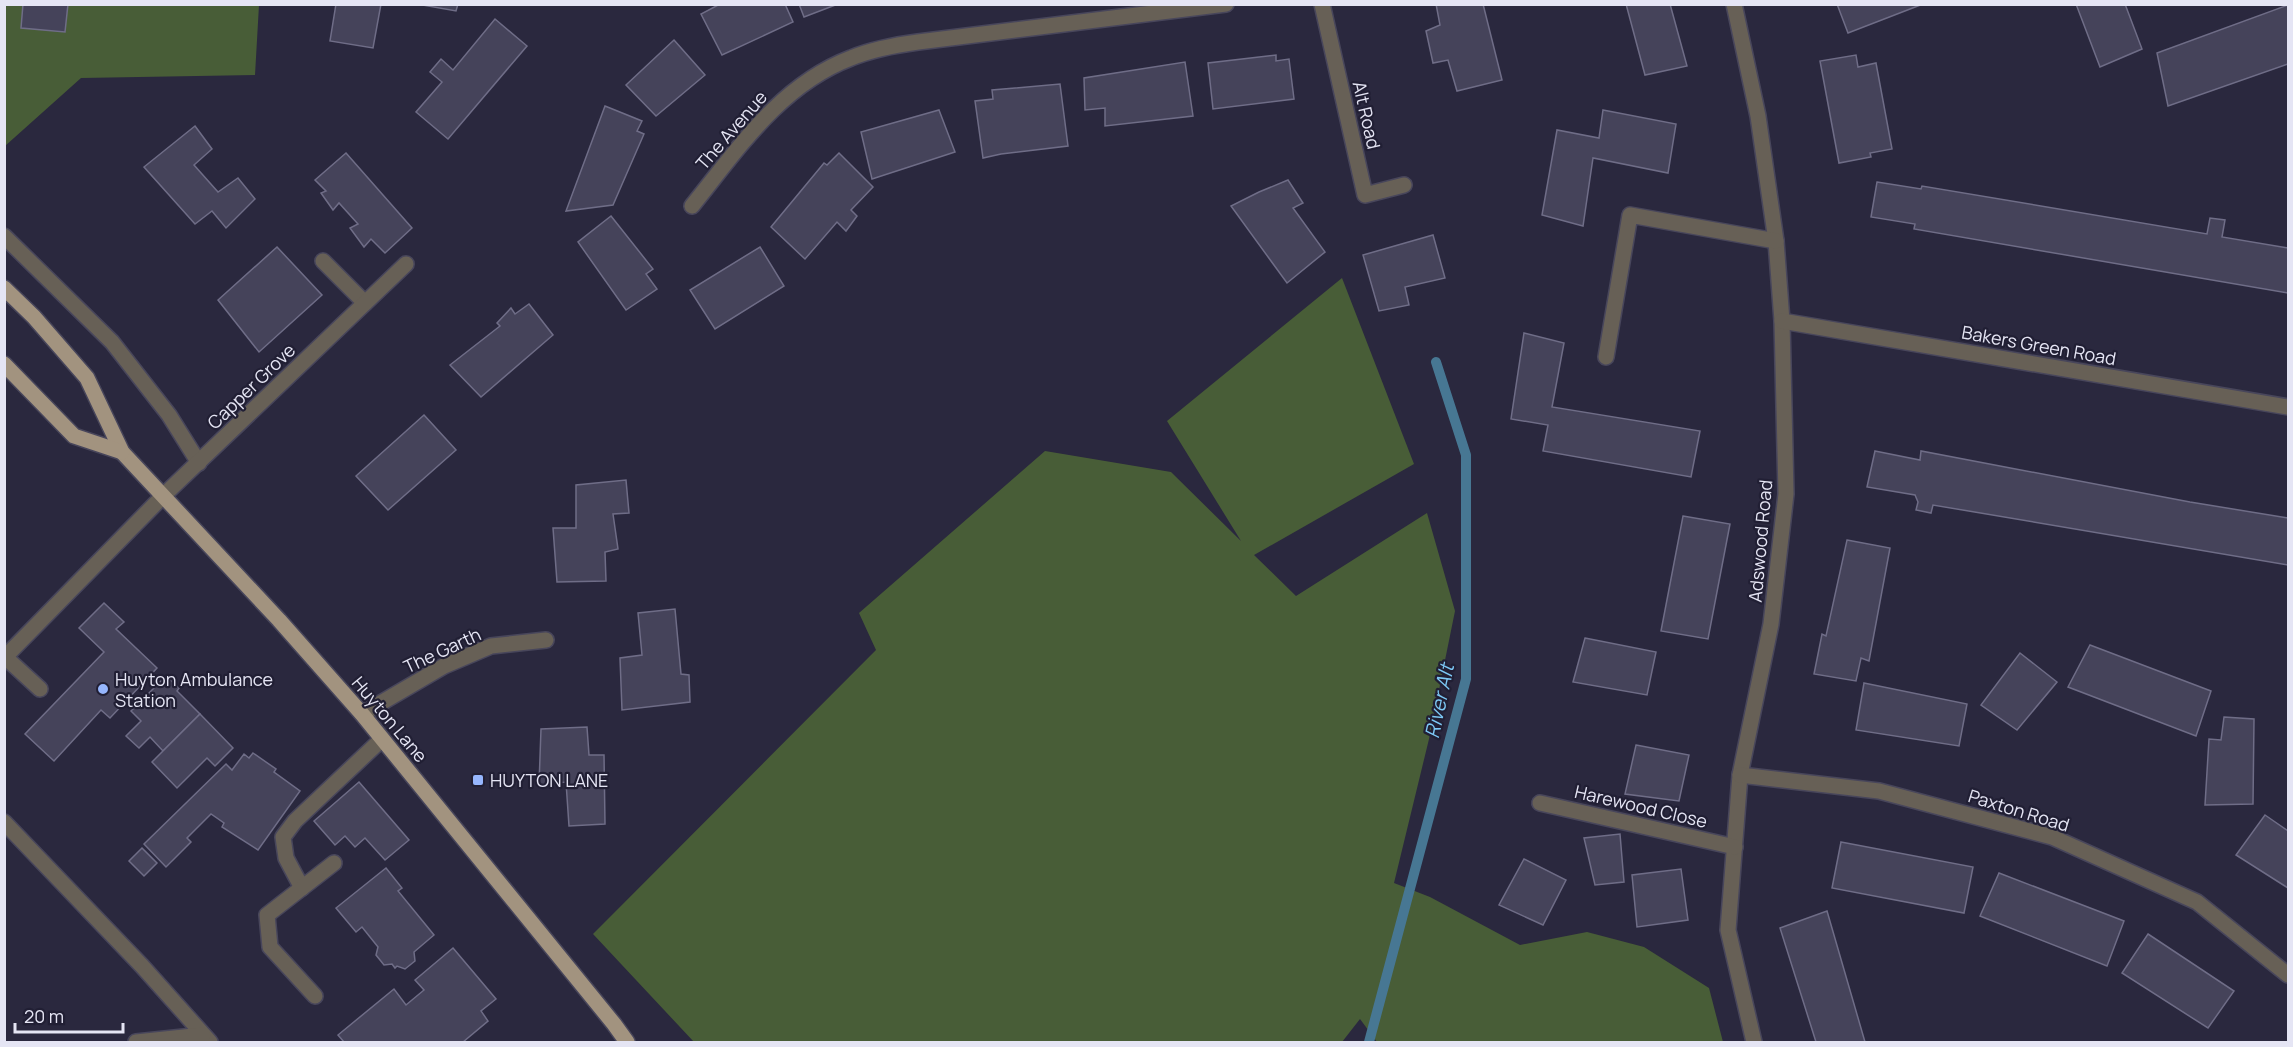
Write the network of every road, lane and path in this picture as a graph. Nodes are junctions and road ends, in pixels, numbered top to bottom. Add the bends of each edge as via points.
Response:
1 (1226, 4) edge
2 (1322, 4) edge
3 (1734, 4) edge
4 (1404, 185) dead end
5 (692, 206) dead end
6 (4, 236) edge
7 (1776, 241) junction
8 (323, 261) dead end
9 (406, 264) dead end
10 (4, 288) edge
11 (365, 303) junction
12 (1782, 321) junction
13 (1606, 357) dead end
14 (4, 364) edge
15 (2289, 407) edge
16 (122, 452) junction
17 (199, 463) junction
18 (163, 496) junction
19 (546, 640) dead end
20 (40, 689) dead end
21 (362, 714) junction
22 (382, 739) junction
23 (1740, 776) junction
24 (1540, 803) dead end
25 (4, 822) edge
26 (1735, 847) junction
27 (334, 863) dead end
28 (302, 888) junction
29 (2289, 975) edge
30 (315, 996) dead end
31 (614, 1024) junction
32 (207, 1039) edge
33 (136, 1042) edge
34 (622, 1042) edge
35 (627, 1042) edge
36 (1754, 1042) edge

1 - 5 street, The Avenue via 918,42 851,58 830,67 772,109
2 - 4 street, Alt Road via 1365,195
3 - 7 street, Adswood Road via 1758,116
6 - 17 street via 112,342 170,415
7 - 12 street, Adswood Road
7 - 13 street via 1630,215
8 - 11 street
9 - 11 street, Capper Grove
10 - 16 main road via 87,378
11 - 17 street, Capper Grove
12 - 15 street, Bakers Green Road
12 - 23 street, Adswood Road via 1786,494 1771,624
14 - 16 main road via 74,436
16 - 18 main road, Huyton Lane
17 - 18 street, Capper Grove
18 - 20 street, Capper Grove via 5,657
18 - 21 main road, Huyton Lane
19 - 21 street, The Garth via 491,646 444,666
21 - 22 main road, Huyton Lane
22 - 28 street via 283,837 286,858
22 - 31 main road, Huyton Lane
23 - 26 street, Adswood Road
23 - 29 street, Paxton Road via 1879,791 2052,837 2197,902
24 - 26 street, Harewood Close
25 - 32 street
26 - 36 street, Adswood Road via 1728,930
27 - 28 street
28 - 30 street via 267,915 270,946
31 - 34 main road, Huyton Lane
31 - 35 main road, Huyton Lane
32 - 33 street

